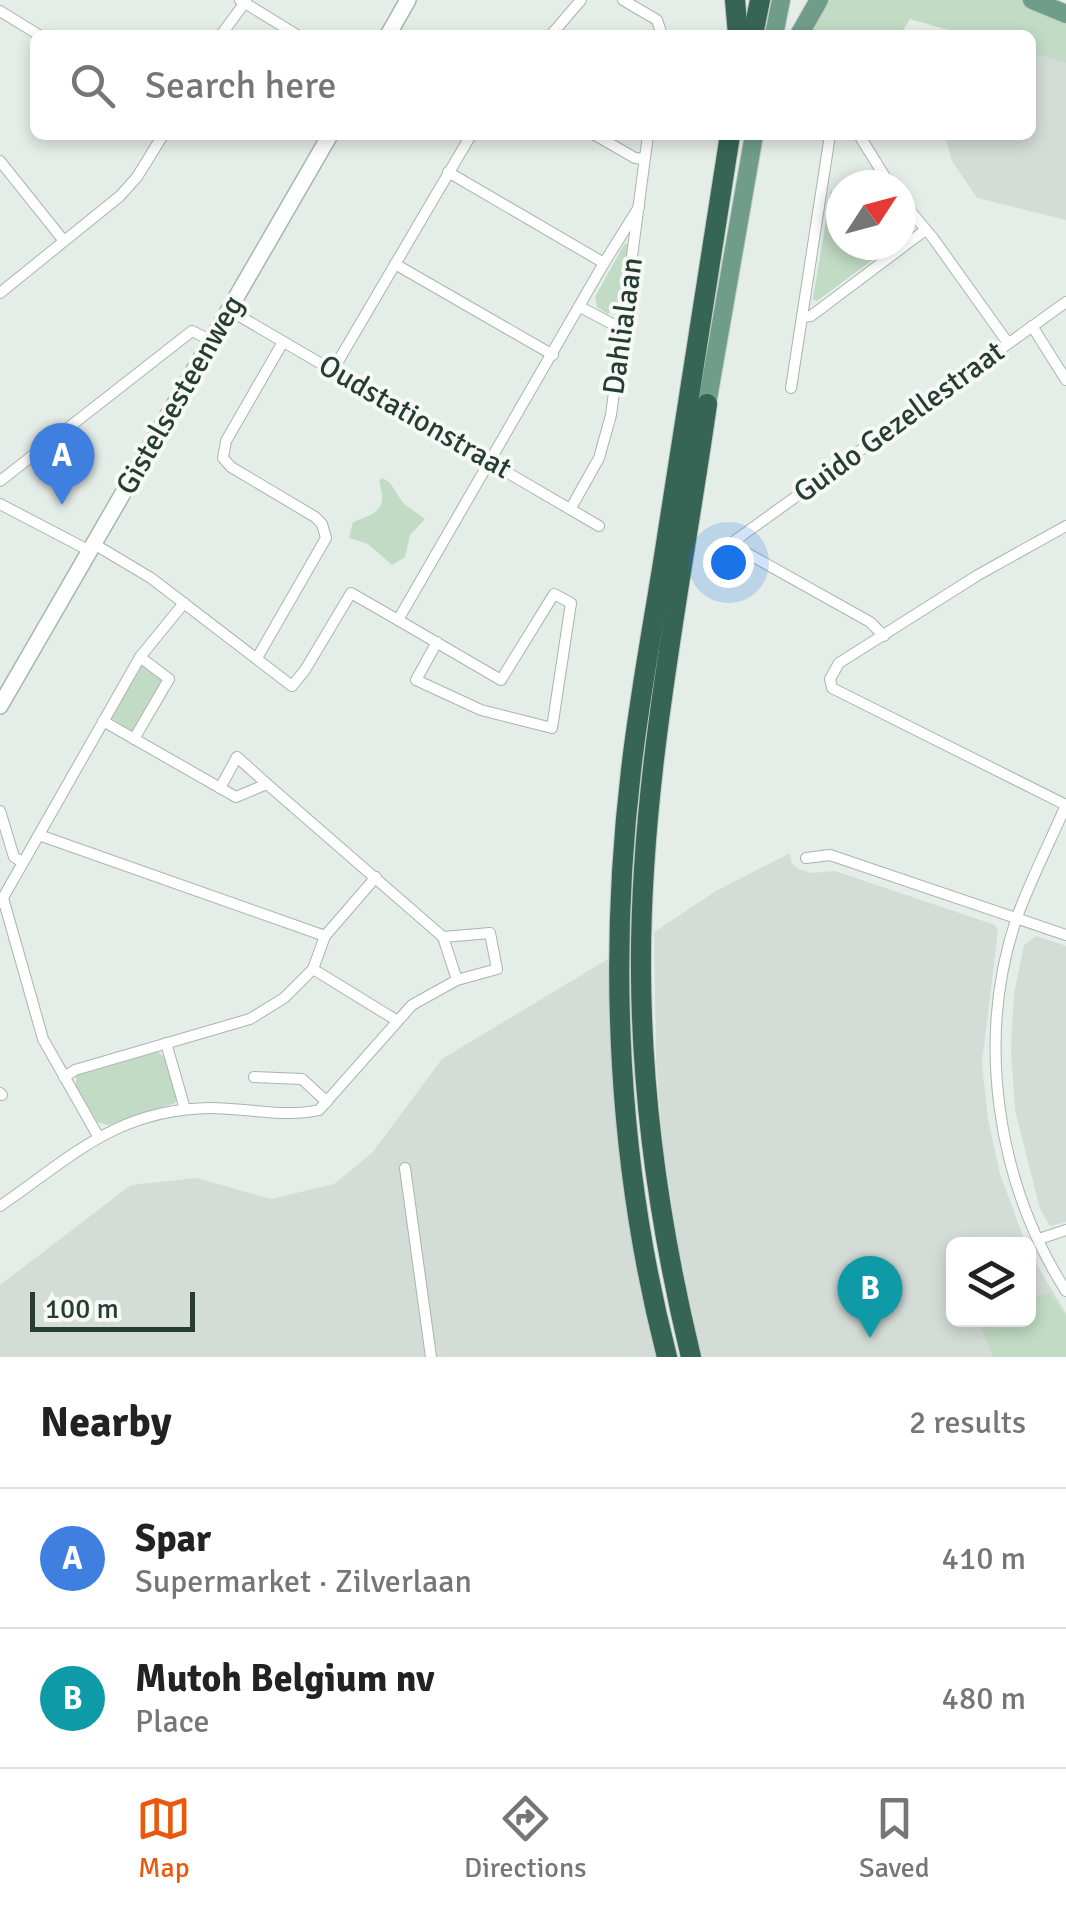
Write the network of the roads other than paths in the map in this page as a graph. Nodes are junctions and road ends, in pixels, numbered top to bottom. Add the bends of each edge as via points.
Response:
1 (408, 0) edge
2 (581, 0) edge
3 (624, 0) edge
4 (735, 0) edge
5 (760, 0) edge
6 (782, 0) edge
7 (819, 0) edge
8 (1032, 0) edge
9 (1046, 0) edge
10 (244, 1) edge
11 (0, 11) edge
12 (1066, 14) edge
13 (31, 30) edge
14 (224, 30) edge
15 (289, 30) edge
16 (391, 30) edge
17 (555, 30) edge
18 (660, 30) edge
19 (738, 30) edge
20 (753, 30) edge
21 (775, 30) edge
22 (802, 30) edge
23 (161, 140) edge
24 (327, 140) edge
25 (468, 140) edge
26 (604, 140) edge
27 (647, 140) edge
28 (729, 140) edge
29 (753, 140) edge
30 (829, 140) edge
31 (862, 140) edge
32 (644, 159) junction
33 (0, 161) edge
34 (881, 170) edge
35 (448, 172) junction
36 (639, 208) junction
37 (916, 220) edge
38 (924, 231) junction
39 (64, 241) junction
40 (604, 262) junction
41 (395, 264) junction
42 (0, 293) edge
43 (1066, 302) edge
44 (580, 307) junction
45 (230, 310) junction
46 (803, 317) junction
47 (1032, 326) junction
48 (622, 330) junction
49 (212, 341) junction
50 (284, 342) junction
51 (1008, 344) junction
52 (552, 354) junction
53 (334, 370) junction
54 (1066, 380) edge
55 (791, 388) dead end
56 (707, 404) joint
57 (491, 461) junction
58 (0, 481) edge
59 (0, 504) edge
60 (570, 508) junction
61 (599, 526) dead end
62 (1066, 526) edge
63 (92, 548) junction
64 (184, 603) junction
65 (398, 620) junction
66 (884, 636) junction
67 (437, 642) junction
68 (140, 656) junction
69 (256, 658) junction
70 (0, 706) edge
71 (103, 720) junction
72 (134, 740) junction
73 (267, 784) junction
74 (220, 788) junction
75 (1066, 805) edge
76 (0, 811) edge
77 (38, 836) junction
78 (806, 858) dead end
79 (22, 862) junction
80 (376, 877) junction
81 (1, 901) edge
82 (1017, 918) junction
83 (1066, 935) edge
84 (325, 936) junction
85 (443, 937) junction
86 (314, 969) junction
87 (457, 980) junction
88 (396, 1020) junction
89 (166, 1043) junction
90 (64, 1077) junction
91 (254, 1077) dead end
92 (327, 1102) junction
93 (185, 1109) junction
94 (98, 1136) junction
95 (405, 1168) dead end
96 (0, 1206) edge
97 (1066, 1230) edge
98 (1039, 1240) junction
99 (1066, 1290) edge
100 (432, 1357) edge
101 (667, 1357) edge
102 (691, 1357) edge

1 - 16 main road
2 - 17 street
3 - 18 street via 656,20
4 - 19 highway
5 - 20 highway
6 - 21 main road
7 - 22 main road
8 - 12 main road
9 - 12 main road
10 - 14 street
10 - 15 street
11 - 13 street
23 - 39 street via 137,178
24 - 45 main road, Gistelsesteenweg
25 - 35 street
26 - 32 street
27 - 32 street, Dahlialaan
28 - 101 highway via 631,771 620,910 622,1063 633,1183
29 - 56 main road
30 - 46 street
31 - 34 street
32 - 36 street, Dahlialaan
33 - 39 street
35 - 40 street
35 - 41 street
36 - 40 street
36 - 48 street, Dahlialaan
37 - 38 street
38 - 46 street
38 - 51 street
39 - 42 street
40 - 44 street
41 - 52 street
41 - 53 street
43 - 47 street, Guido Gezellestraat
44 - 48 street
44 - 52 street
45 - 49 main road, Gistelsesteenweg
45 - 50 street, Oudstationstraat
46 - 55 street
47 - 51 street, Guido Gezellestraat
47 - 54 street
48 - 60 street, Dahlialaan via 606,440
49 - 58 street via 192,331
49 - 63 main road, Gistelsesteenweg
50 - 53 street, Oudstationstraat
50 - 69 street via 226,441 223,458 315,517 326,538
51 - 66 street, Guido Gezellestraat via 732,542
52 - 57 street
53 - 57 street, Oudstationstraat
56 - 102 highway via 654,772 641,960 657,1179
57 - 60 street, Oudstationstraat
57 - 65 street
59 - 63 street
60 - 61 street, Oudstationstraat
62 - 66 street
63 - 64 street
63 - 70 main road, Gistelsesteenweg
64 - 68 street
64 - 69 street
65 - 67 street
65 - 69 street via 351,593 292,686
66 - 75 street via 839,663 832,688
67 - 67 street via 416,680 480,710 552,728 571,603 554,594 501,680
68 - 71 street
68 - 72 street via 169,679
71 - 72 street
71 - 77 street
72 - 74 street
73 - 74 street via 236,797
73 - 74 street via 237,758
73 - 80 street
75 - 82 street
76 - 79 street via 14,857
77 - 79 street
77 - 84 street
78 - 82 street via 830,855
79 - 81 street
80 - 84 street
80 - 85 street
81 - 90 street via 43,1039
82 - 83 street
82 - 98 street via 1000,986 996,1066 1004,1142
84 - 86 street
85 - 87 street
85 - 87 street via 490,933 497,969
86 - 88 street
86 - 89 street via 250,1019
87 - 88 street
88 - 92 street
89 - 90 street
89 - 93 street
90 - 94 street
91 - 92 street via 302,1079
92 - 93 street via 302,1114
93 - 94 street via 145,1116
94 - 96 street
95 - 100 street
97 - 98 street
98 - 99 street

